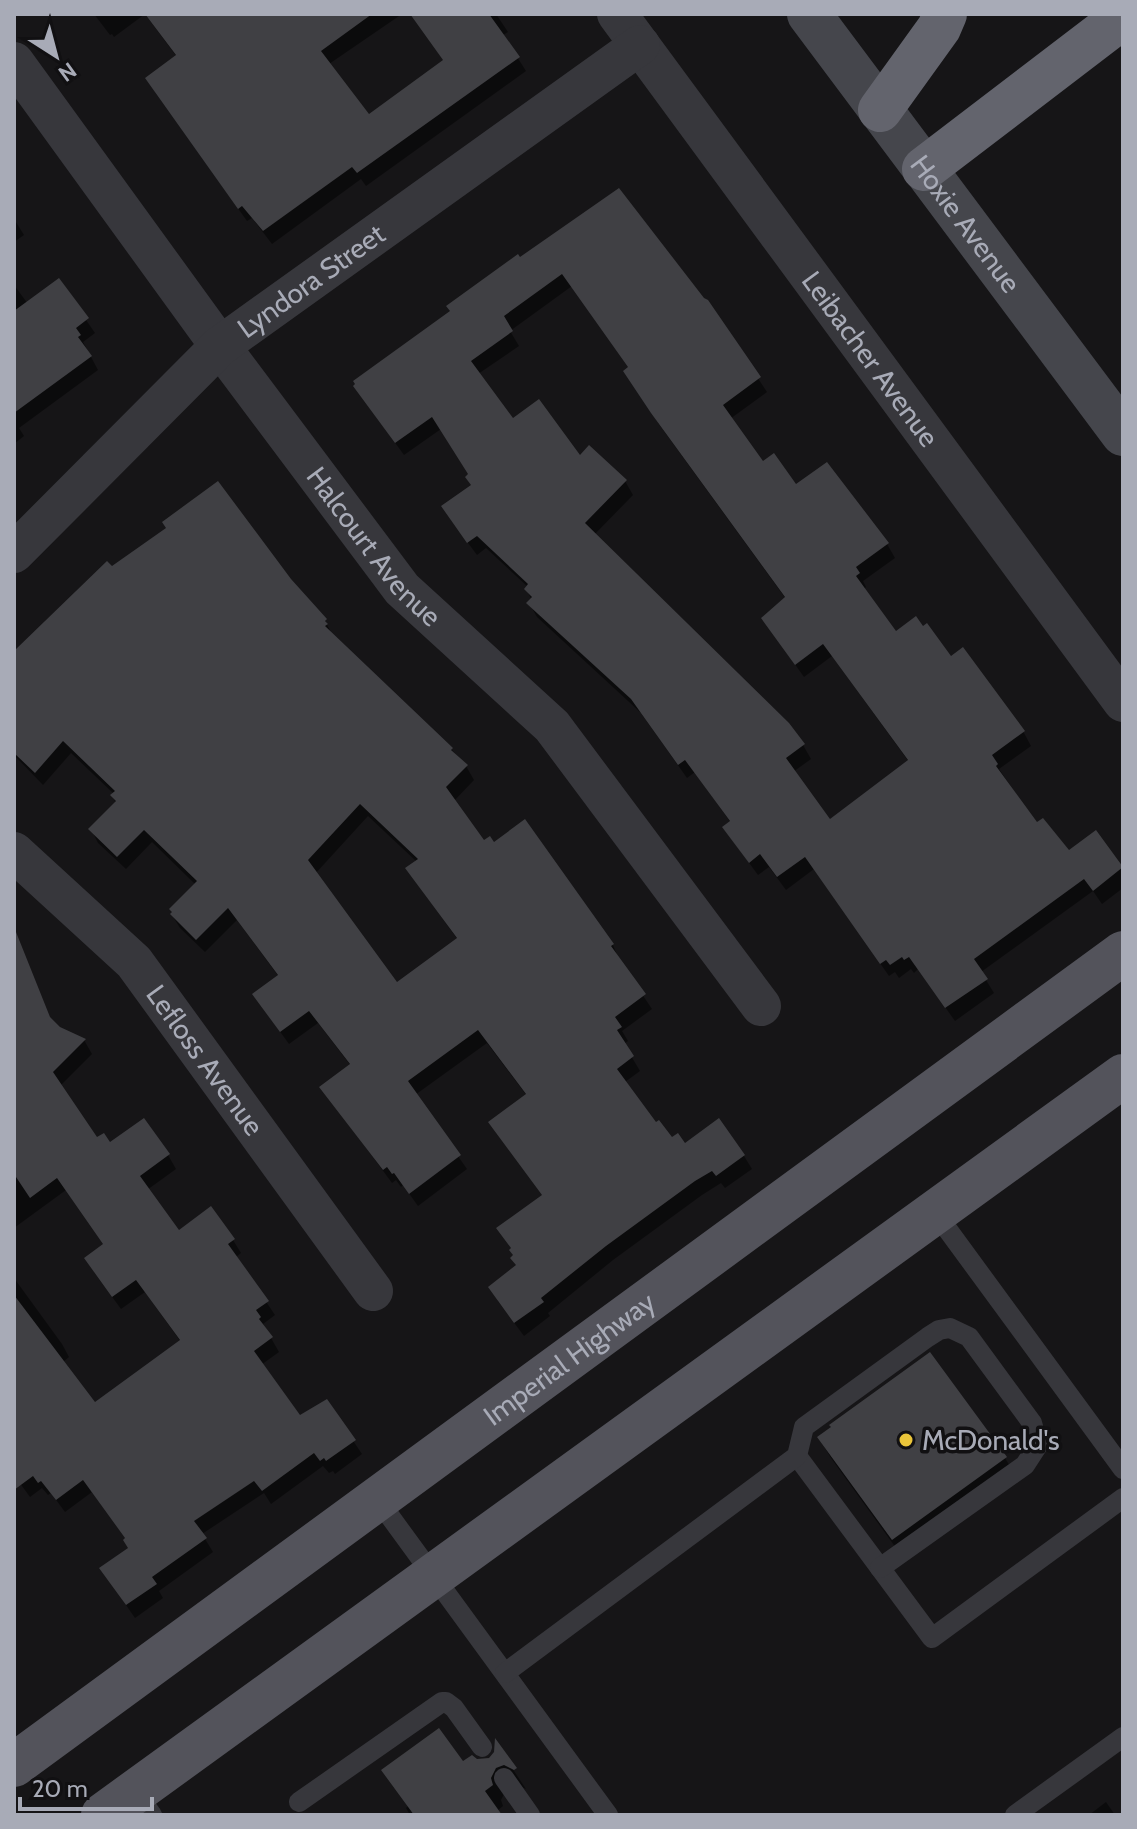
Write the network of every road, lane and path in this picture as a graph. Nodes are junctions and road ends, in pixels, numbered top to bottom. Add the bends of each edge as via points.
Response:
1 (617, 14) edge
2 (809, 14) edge
3 (945, 14) edge
4 (1123, 17) edge
5 (640, 45) junction
6 (14, 62) edge
7 (880, 110) junction
8 (924, 169) junction
9 (220, 346) junction
10 (1123, 434) edge
11 (14, 553) edge
12 (1123, 702) edge
13 (14, 852) edge
14 (1123, 953) edge
15 (761, 1006) dead end
16 (1123, 1076) edge
17 (934, 1211) junction
18 (373, 1291) dead end
19 (797, 1456) junction
20 (1123, 1469) edge
21 (1123, 1498) edge
22 (378, 1500) junction
23 (880, 1568) junction
24 (432, 1575) junction
25 (505, 1673) junction
26 (1123, 1737) edge
27 (482, 1747) dead end
28 (14, 1765) edge
29 (504, 1778) dead end
30 (299, 1802) dead end
31 (130, 1807) edge
32 (530, 1815) edge
33 (608, 1815) edge
34 (1015, 1815) edge

1 - 5 street, Leibacher Avenue
2 - 7 main road, Hoxie Avenue
3 - 7 highway
4 - 8 highway
5 - 9 street, Lyndora Street
5 - 12 street, Leibacher Avenue
6 - 9 street, Halcourt Avenue
7 - 8 main road, Hoxie Avenue
8 - 10 main road, Hoxie Avenue
9 - 11 street, Lyndora Street
9 - 15 street, Halcourt Avenue via 402,589 552,726
13 - 18 street, Lefloss Avenue via 134,962
14 - 22 main road, Imperial Highway
16 - 17 main road
17 - 20 lane
17 - 24 main road
19 - 23 lane
19 - 23 lane via 804,1427 928,1337 950,1328 969,1337 1032,1423 1038,1445 1025,1465
19 - 25 lane
21 - 23 lane via 932,1638
22 - 24 lane
22 - 28 main road, Imperial Highway
24 - 25 lane
24 - 31 main road
25 - 33 lane
26 - 34 lane
27 - 30 lane via 454,1708 442,1702
29 - 32 lane

